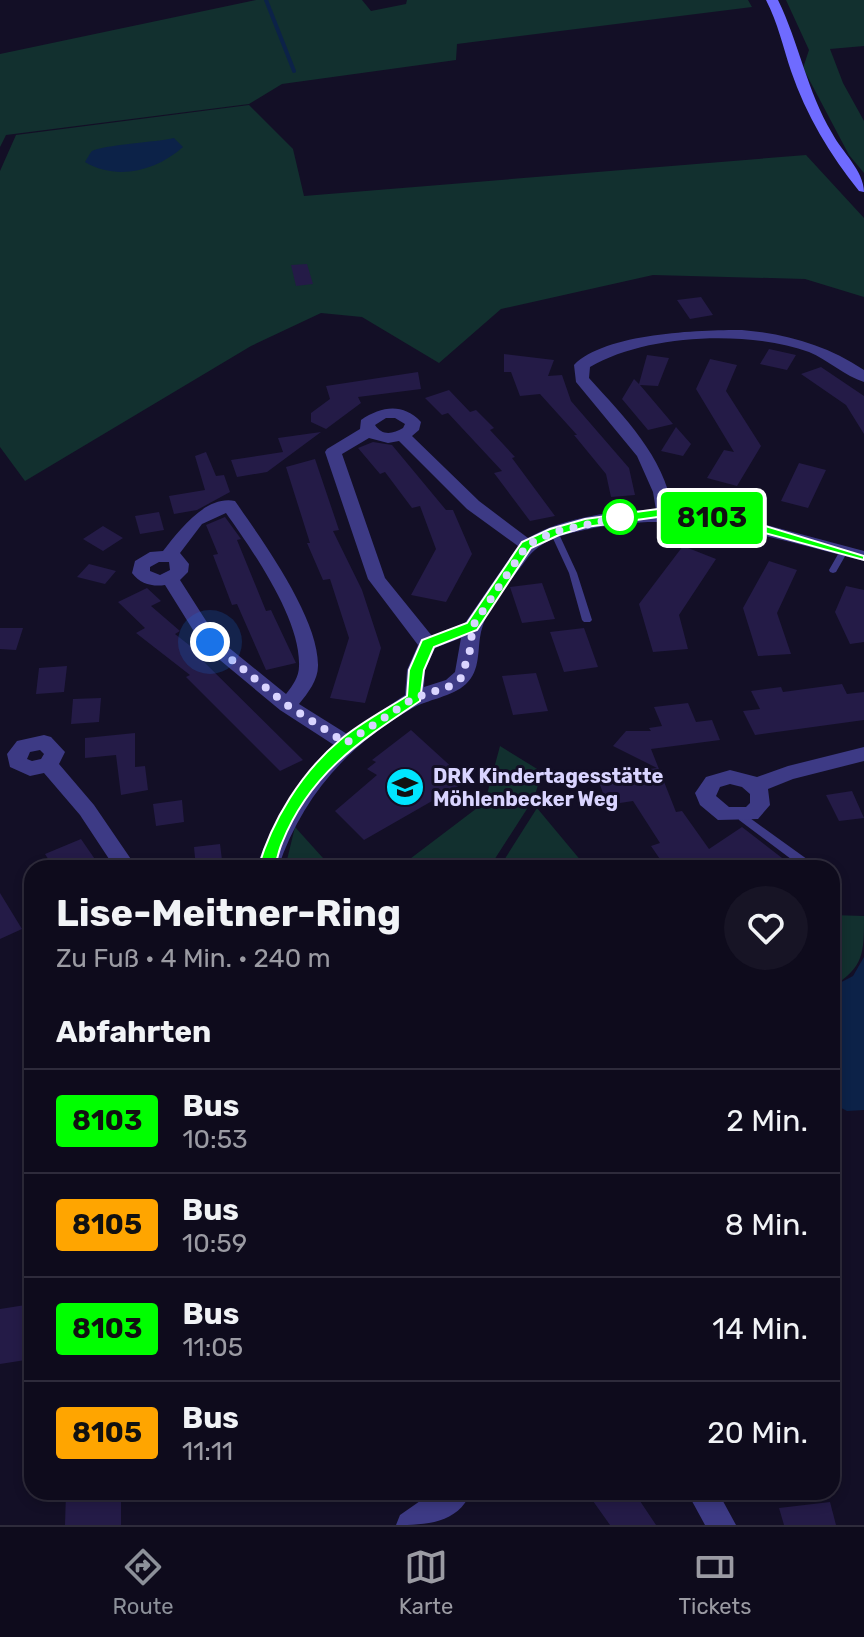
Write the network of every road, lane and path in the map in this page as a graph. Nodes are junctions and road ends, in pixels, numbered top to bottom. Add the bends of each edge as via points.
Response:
1 (772, 0) edge
2 (864, 188) edge
3 (864, 377) edge
4 (369, 431) junction
5 (403, 436) junction
6 (665, 512) junction
7 (754, 526) junction
8 (554, 532) junction
9 (527, 545) junction
10 (743, 545) dead end
11 (844, 551) junction
12 (168, 556) junction
13 (864, 556) edge
14 (833, 570) dead end
15 (170, 578) junction
16 (587, 620) dead end
17 (472, 627) junction
18 (428, 644) junction
19 (414, 698) junction
20 (287, 705) junction
21 (346, 743) junction
22 (864, 754) edge
23 (48, 765) dead end
24 (755, 786) junction
25 (743, 817) junction
26 (121, 860) edge
27 (269, 860) edge
28 (800, 860) edge
29 (446, 1500) edge
30 (706, 1500) edge
31 (410, 1525) edge
32 (722, 1525) edge

1 - 2 main road via 821,125
3 - 6 street via 821,352 761,334 642,343 600,354 582,365 581,379 650,459
4 - 5 street via 387,438
4 - 5 street via 370,419 398,413 413,422
4 - 18 street via 333,452 377,579
5 - 9 street via 473,505
6 - 7 street
6 - 8 street
7 - 10 lane
7 - 11 street
8 - 9 street
8 - 16 lane
9 - 17 street
11 - 13 street
11 - 14 lane
12 - 15 street via 178,560 180,568
12 - 15 street via 150,557 140,569 149,579
12 - 20 street via 196,520 229,505 260,549 308,646 305,684
15 - 20 street via 210,642
17 - 18 street
17 - 19 street via 461,678
18 - 19 street via 416,670
19 - 21 street
20 - 21 street
21 - 27 street via 297,799
22 - 24 street
23 - 26 street
24 - 25 street via 760,805
24 - 25 street via 730,777 708,787 711,807
25 - 28 lane
29 - 31 street
30 - 32 street

